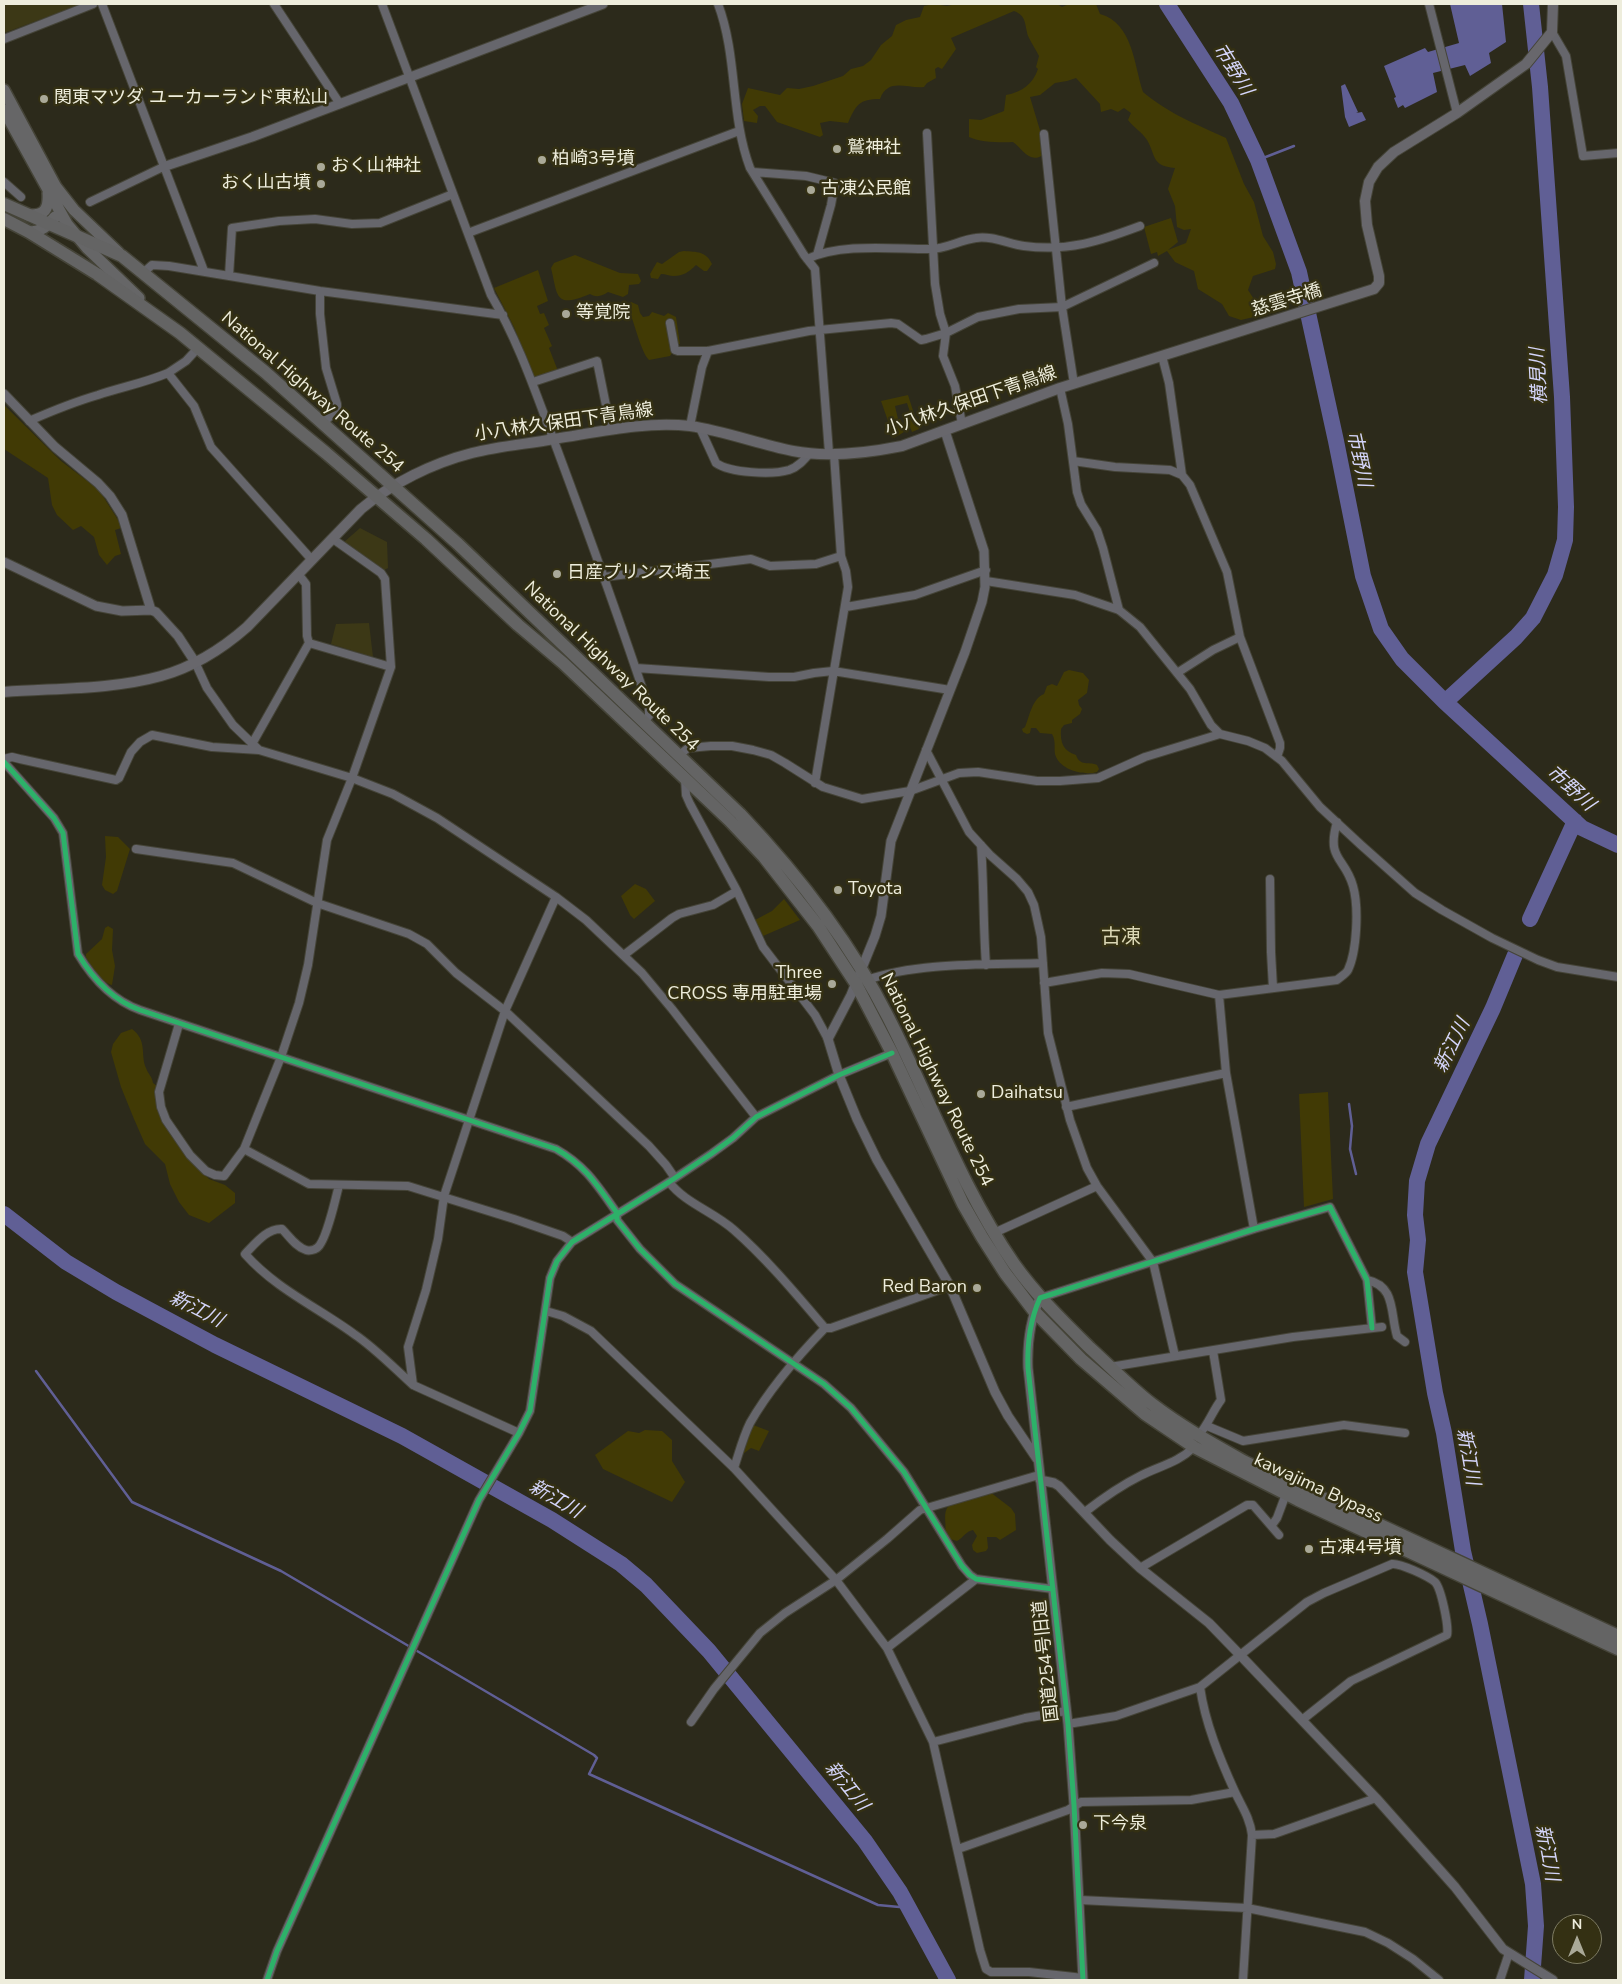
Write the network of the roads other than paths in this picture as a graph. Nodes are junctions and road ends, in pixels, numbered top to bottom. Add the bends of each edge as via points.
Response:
1 (93, 4) edge
2 (102, 4) edge
3 (274, 4) edge
4 (382, 4) edge
5 (603, 4) edge
6 (718, 4) edge
7 (1428, 4) edge
8 (1553, 4) edge
9 (1552, 32) junction
10 (4, 38) edge
11 (410, 77) junction
12 (4, 90) edge
13 (340, 104) junction
14 (4, 110) edge
15 (1456, 113) junction
16 (740, 131) junction
17 (927, 132) dead end
18 (1044, 134) dead end
19 (1618, 153) edge
20 (163, 167) junction
21 (753, 172) junction
22 (4, 182) edge
23 (52, 189) junction
24 (453, 194) junction
25 (21, 197) dead end
26 (90, 202) dead end
27 (4, 204) edge
28 (58, 211) junction
29 (28, 215) junction
30 (4, 219) edge
31 (49, 224) junction
32 (1140, 226) dead end
33 (29, 232) junction
34 (468, 233) junction
35 (75, 235) junction
36 (1056, 248) junction
37 (933, 250) junction
38 (817, 255) junction
39 (122, 256) junction
40 (807, 259) junction
41 (1154, 263) dead end
42 (204, 271) junction
43 (143, 273) junction
44 (229, 276) junction
45 (320, 291) junction
46 (1062, 307) junction
47 (503, 315) junction
48 (670, 323) dead end
49 (819, 330) junction
50 (180, 333) junction
51 (946, 333) junction
52 (1217, 340) joint
53 (198, 348) junction
54 (708, 351) junction
55 (1162, 356) junction
56 (168, 373) junction
57 (533, 382) junction
58 (1074, 384) junction
59 (1060, 388) junction
60 (4, 394) edge
61 (29, 421) junction
62 (323, 423) junction
63 (962, 424) junction
64 (695, 427) junction
65 (611, 430) junction
66 (945, 431) junction
67 (554, 440) junction
68 (810, 453) junction
69 (832, 454) junction
70 (1073, 461) junction
71 (1182, 475) junction
72 (393, 486) junction
73 (376, 496) junction
74 (332, 539) junction
75 (841, 556) junction
76 (312, 560) junction
77 (4, 562) edge
78 (986, 570) junction
79 (299, 575) junction
80 (604, 576) junction
81 (986, 581) junction
82 (846, 606) junction
83 (151, 610) junction
84 (1118, 610) junction
85 (1240, 637) junction
86 (309, 643) junction
87 (195, 662) junction
88 (391, 667) junction
89 (636, 668) junction
90 (834, 671) junction
91 (1177, 673) junction
92 (950, 690) junction
93 (4, 692) edge
94 (643, 723) junction
95 (1220, 734) junction
96 (252, 744) junction
97 (259, 750) junction
98 (926, 750) junction
99 (678, 756) junction
100 (1277, 756) junction
101 (4, 760) edge
102 (352, 778) junction
103 (942, 778) junction
104 (684, 779) junction
105 (815, 783) junction
106 (910, 791) junction
107 (1337, 822) junction
108 (981, 845) junction
109 (136, 849) dead end
110 (1270, 879) dead end
111 (737, 891) junction
112 (556, 897) junction
113 (317, 903) junction
114 (624, 955) junction
115 (1043, 963) junction
116 (986, 965) junction
117 (861, 977) junction
118 (1618, 977) edge
119 (1044, 983) junction
120 (1274, 988) junction
121 (1219, 995) junction
122 (505, 1011) junction
123 (179, 1024) junction
124 (828, 1039) junction
125 (892, 1053) junction
126 (281, 1057) junction
127 (1226, 1073) junction
128 (839, 1075) junction
129 (1066, 1107) junction
130 (756, 1117) junction
131 (470, 1120) junction
132 (244, 1149) junction
133 (672, 1180) junction
134 (340, 1185) junction
135 (1097, 1186) junction
136 (444, 1196) junction
137 (617, 1214) junction
138 (1254, 1229) junction
139 (994, 1233) junction
140 (572, 1242) junction
141 (1153, 1262) junction
142 (1367, 1280) junction
143 (950, 1286) junction
144 (1040, 1298) junction
145 (546, 1311) junction
146 (1034, 1311) junction
147 (1382, 1327) dead end
148 (825, 1328) junction
149 (1372, 1328) junction
150 (1405, 1342) dead end
151 (1214, 1351) junction
152 (1175, 1356) junction
153 (791, 1363) junction
154 (1110, 1366) junction
155 (413, 1385) junction
156 (1207, 1426) junction
157 (519, 1433) junction
158 (1405, 1433) dead end
159 (1196, 1441) junction
160 (1037, 1459) junction
161 (734, 1468) junction
162 (1040, 1478) junction
163 (1286, 1494) junction
164 (926, 1508) junction
165 (1085, 1512) junction
166 (1272, 1525) junction
167 (1280, 1535) dead end
168 (1140, 1568) junction
169 (976, 1579) junction
170 (836, 1580) junction
171 (1053, 1589) junction
172 (1618, 1636) edge
173 (887, 1648) junction
174 (1618, 1649) edge
175 (1241, 1656) junction
176 (1200, 1687) junction
177 (1066, 1711) junction
178 (1302, 1720) junction
179 (691, 1722) dead end
180 (1068, 1724) junction
181 (933, 1742) junction
182 (1235, 1792) junction
183 (1376, 1798) junction
184 (1074, 1805) junction
185 (1252, 1835) junction
186 (958, 1849) junction
187 (1080, 1900) junction
188 (1247, 1908) junction
189 (1509, 1953) junction
190 (1083, 1979) edge
191 (1550, 1979) edge
192 (267, 1980) edge
193 (1243, 1980) edge
194 (1439, 1980) edge
195 (1500, 1980) edge

1 - 10 street
2 - 20 street
3 - 13 street
4 - 11 street
5 - 11 street
6 - 16 street via 730,53
7 - 15 street
8 - 9 main road
9 - 15 main road via 1528,60
9 - 19 street via 1566,56 1583,156
11 - 13 street
11 - 24 street
12 - 23 main road
13 - 20 street
14 - 23 main road
15 - 52 main road, 慈雲寺橋 via 1394,152 1378,167 1370,182 1365,201 1379,282 1374,290
16 - 21 street via 744,153
16 - 34 street
17 - 37 street
18 - 36 street
20 - 26 street
20 - 42 street
21 - 38 street via 806,176 835,183
21 - 40 street
22 - 25 street
23 - 28 main road
23 - 29 main road via 43,212
23 - 39 main road
24 - 34 street
24 - 44 street via 380,223 352,224 315,219 232,228
27 - 29 highway, National Highway Route 254
28 - 31 main road
28 - 35 main road
29 - 31 highway, National Highway Route 254
30 - 33 highway, National Highway Route 254
31 - 33 main road via 36,232
31 - 35 highway, National Highway Route 254
32 - 36 street via 1100,241
33 - 50 highway, National Highway Route 254 via 97,274
34 - 47 street
35 - 39 highway, National Highway Route 254
35 - 50 main road via 124,285
36 - 37 street via 976,238
36 - 46 street
37 - 38 street via 862,248
37 - 51 street via 940,314
38 - 40 street
39 - 43 highway, National Highway Route 254
40 - 49 street via 815,269
41 - 46 street
42 - 43 street via 152,265
42 - 44 street
43 - 62 highway, National Highway Route 254
44 - 45 street
45 - 47 street
45 - 62 street via 326,368 337,404 337,410
46 - 51 street via 1019,309 978,317
46 - 58 street
47 - 57 street
48 - 54 street via 675,350
49 - 51 street via 891,323 898,324 921,340
49 - 54 street
49 - 69 street
50 - 53 highway, National Highway Route 254
51 - 63 street via 943,356 955,386
52 - 55 main road, 小八林久保田下青鳥線
53 - 56 street
53 - 73 highway, National Highway Route 254
54 - 64 street via 702,366
55 - 58 main road, 小八林久保田下青鳥線
55 - 71 street
56 - 61 street via 66,405
56 - 76 street via 194,406 211,447
57 - 65 street via 596,361
57 - 67 street
58 - 59 main road, 小八林久保田下青鳥線
59 - 63 main road, 小八林久保田下青鳥線
59 - 70 street
60 - 61 street
61 - 83 street via 98,482 118,508
62 - 72 highway, National Highway Route 254
63 - 66 main road, 小八林久保田下青鳥線
64 - 65 main road, 小八林久保田下青鳥線 via 648,425
64 - 68 main road, 小八林久保田下青鳥線
64 - 68 street via 716,463 733,470 788,470 799,465
65 - 67 main road, 小八林久保田下青鳥線
66 - 69 main road, 小八林久保田下青鳥線 via 902,446
66 - 78 street via 979,534
67 - 72 main road, 小八林久保田下青鳥線 via 471,453
67 - 80 street
68 - 69 main road, 小八林久保田下青鳥線
69 - 75 street
70 - 71 street via 1170,470
70 - 84 street via 1081,504 1097,530
71 - 85 street via 1190,484 1227,572
72 - 73 main road, 小八林久保田下青鳥線
72 - 94 highway, National Highway Route 254 via 484,568
73 - 74 main road, 小八林久保田下青鳥線
73 - 104 highway, National Highway Route 254 via 563,663
74 - 76 main road, 小八林久保田下青鳥線
74 - 88 street via 385,579
75 - 80 street via 816,564 770,566 751,559
75 - 82 street via 848,587
76 - 79 main road, 小八林久保田下青鳥線
77 - 83 street via 96,606 122,612
78 - 81 street
78 - 82 street via 915,595
79 - 86 street via 306,584 306,636
79 - 87 main road, 小八林久保田下青鳥線 via 237,636
80 - 89 street
81 - 84 street via 1075,595
81 - 92 street via 979,611
82 - 90 street
83 - 87 street via 167,623
84 - 91 street via 1140,627
85 - 91 street
85 - 100 street via 1280,743
86 - 88 street
86 - 96 street
87 - 93 main road, 小八林久保田下青鳥線 via 161,676 137,681
87 - 96 street via 207,688 233,725
88 - 102 street
89 - 90 street via 770,677
89 - 94 street via 649,713
90 - 92 street
90 - 105 street
91 - 95 street via 1195,696 1210,725
92 - 98 street
94 - 99 highway, National Highway Route 254
95 - 100 street via 1256,743
95 - 103 street via 1146,756 1098,778 1037,781 978,772
96 - 97 street
97 - 101 street via 212,747 152,735 131,752 116,780 20,758
97 - 102 street
98 - 103 street
98 - 106 street
99 - 105 street via 688,748 711,746 753,750 771,755
99 - 117 highway, National Highway Route 254 via 773,848 813,899
100 - 107 street via 1314,801
101 - 123 street via 54,818 62,833 78,954 86,968 108,993 125,1005
102 - 112 street via 394,794 434,816
102 - 113 street via 327,840
103 - 106 street
103 - 108 street via 969,832
104 - 111 street via 690,804
104 - 117 highway, National Highway Route 254 via 730,821 782,879
105 - 106 street via 862,799
106 - 117 street via 888,853 881,916
107 - 118 street via 1415,892 1471,927 1557,967
107 - 120 street via 1333,845 1353,884 1355,895 1352,959 1347,972 1336,980
108 - 115 street via 1028,892 1038,919
108 - 116 street
109 - 113 street via 233,863
110 - 120 street via 1270,952
111 - 114 street via 713,905 672,918
111 - 124 street via 763,947 815,1015
112 - 114 street
112 - 122 street
113 - 122 street via 408,934 427,944 456,973
113 - 126 street via 308,965
114 - 130 street via 672,1008
115 - 116 street
115 - 119 street
116 - 117 street via 938,967
117 - 124 street
117 - 125 highway, National Highway Route 254
117 - 139 highway, National Highway Route 254 via 898,1036 955,1159
119 - 121 street via 1102,973 1129,974
119 - 129 street via 1048,1033
120 - 121 street
121 - 127 street
122 - 131 street
122 - 133 street via 649,1146 666,1164
123 - 126 street
123 - 132 street via 159,1092 166,1120 190,1155 215,1175 224,1176
124 - 128 street
125 - 128 street
125 - 146 highway, National Highway Route 254 via 963,1204 996,1259
126 - 131 street
126 - 132 street
127 - 129 street
127 - 138 street
128 - 130 street
128 - 143 street via 877,1160
129 - 135 street via 1080,1151
130 - 133 street via 733,1138
131 - 136 street
131 - 137 street via 556,1148 573,1158 591,1176
132 - 134 street via 310,1184
133 - 137 street
133 - 148 street via 688,1199 733,1229 789,1285
134 - 136 street via 397,1184
134 - 155 street via 318,1248 305,1250 278,1229 266,1234 245,1254 259,1270 355,1334
135 - 139 street
135 - 141 street
136 - 140 street via 547,1230
136 - 155 street via 426,1290 408,1347
137 - 140 street
137 - 153 street via 617,1220 640,1249 675,1284
138 - 141 street
138 - 142 street via 1330,1207
139 - 144 highway, National Highway Route 254
140 - 145 street via 557,1261 550,1278
141 - 144 street
141 - 152 street
142 - 149 street
142 - 150 street via 1376,1282 1389,1295 1397,1336
143 - 148 street
143 - 160 street via 1000,1400
144 - 146 street, 国道254号旧道
144 - 154 highway, kawajima Bypass
145 - 157 street via 530,1411
145 - 161 street via 591,1331
146 - 159 highway, kawajima Bypass via 1081,1359 1146,1414
146 - 160 street, 国道254号旧道 via 1027,1352
147 - 149 street
148 - 153 street
149 - 151 street
151 - 152 street
151 - 156 street via 1221,1400
152 - 154 street
153 - 161 street via 750,1424
153 - 164 street via 835,1392 851,1408 904,1472
154 - 159 highway, kawajima Bypass
155 - 157 street
156 - 158 street via 1242,1441 1344,1425
156 - 159 street
157 - 192 street via 481,1496 276,1952
159 - 163 highway, kawajima Bypass
159 - 165 street via 1177,1461 1142,1475
159 - 172 highway, kawajima Bypass
160 - 162 street, 国道254号旧道
161 - 170 street
162 - 164 street
162 - 165 street via 1054,1482
162 - 171 street, 国道254号旧道
163 - 166 street
163 - 174 highway, kawajima Bypass
164 - 169 street via 962,1566
164 - 170 street
165 - 168 street
166 - 167 street
166 - 168 street via 1253,1505 1247,1505
168 - 175 street via 1208,1623
169 - 171 street
169 - 173 street
170 - 173 street
170 - 179 street via 760,1633
171 - 177 street, 国道254号旧道
173 - 181 street
175 - 176 street
175 - 178 street
175 - 178 street via 1307,1602 1392,1564 1402,1565 1434,1581 1439,1588 1447,1635 1351,1680
176 - 180 street via 1116,1716
176 - 182 street via 1204,1713
177 - 180 street, 国道254号旧道
177 - 181 street
178 - 183 street
180 - 184 street, 国道254号旧道
181 - 186 street
182 - 184 street via 1191,1800 1081,1802
182 - 185 street via 1247,1815
183 - 185 street via 1274,1834
183 - 189 street
184 - 186 street via 1068,1810
184 - 187 street, 国道254号旧道
185 - 188 street
186 - 190 street via 986,1969
187 - 188 street
187 - 190 street, 国道254号旧道
188 - 193 street
188 - 194 street via 1365,1932 1405,1954
189 - 191 street
189 - 195 street

